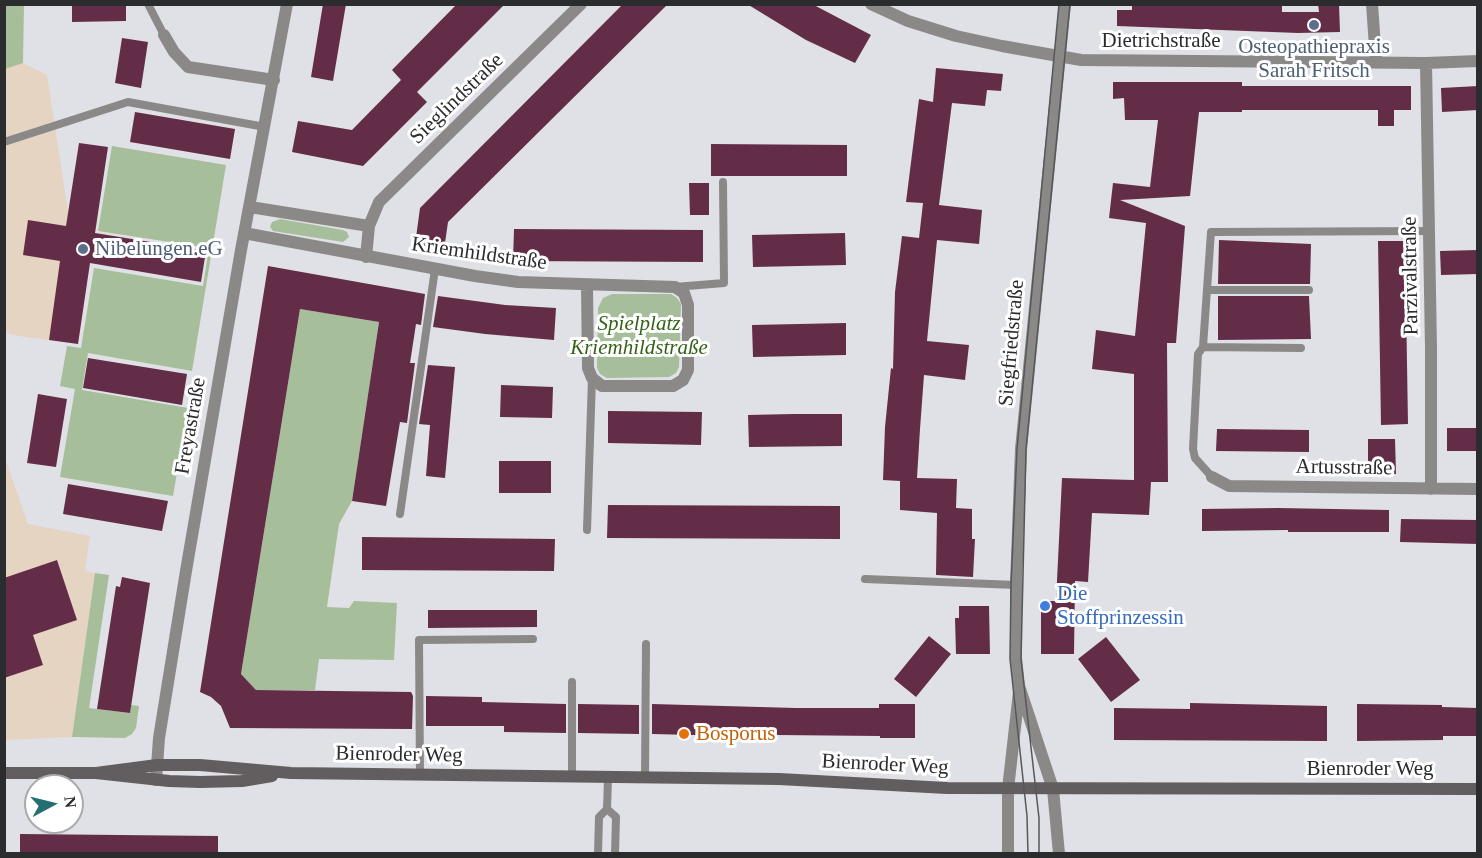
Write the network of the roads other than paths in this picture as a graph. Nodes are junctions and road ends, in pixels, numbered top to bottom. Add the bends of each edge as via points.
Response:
1 (148, 4) edge
2 (287, 4) edge
3 (581, 4) edge
4 (871, 4) edge
5 (1065, 4) edge
6 (1372, 4) edge
7 (164, 35) joint
8 (1060, 56) junction
9 (1376, 61) junction
10 (1478, 62) edge
11 (1425, 63) junction
12 (274, 80) junction
13 (266, 127) junction
14 (4, 142) edge
15 (723, 182) dead end
16 (250, 207) junction
17 (369, 226) junction
18 (1429, 231) junction
19 (244, 233) junction
20 (366, 256) junction
21 (435, 269) junction
22 (587, 285) junction
23 (675, 287) junction
24 (1207, 290) junction
25 (1309, 290) dead end
26 (1203, 347) junction
27 (1301, 348) dead end
28 (592, 378) junction
29 (1212, 477) joint
30 (1431, 489) junction
31 (1478, 489) edge
32 (400, 514) dead end
33 (587, 530) dead end
34 (865, 579) dead end
35 (1016, 585) junction
36 (533, 639) dead end
37 (646, 644) dead end
38 (572, 682) dead end
39 (1019, 686) junction
40 (157, 765) junction
41 (4, 772) edge
42 (96, 773) junction
43 (291, 773) junction
44 (420, 775) junction
45 (572, 777) junction
46 (608, 778) junction
47 (645, 778) junction
48 (156, 780) junction
49 (1008, 789) junction
50 (1053, 789) junction
51 (1478, 789) edge
52 (607, 809) junction
53 (598, 854) edge
54 (615, 854) edge
55 (1008, 854) edge
56 (1059, 854) edge

1 - 7 lane
2 - 12 street, Freyastraße
3 - 17 street, Sieglindstraße via 379,202
4 - 8 street, Dietrichstraße via 956,36
5 - 8 street, Siegfriedstraße
6 - 9 street
7 - 12 street via 188,67
8 - 9 street, Dietrichstraße via 1081,60
8 - 35 street, Siegfriedstraße via 1021,449
9 - 11 street, Dietrichstraße
10 - 11 street, Dietrichstraße
11 - 18 street, Parzivalstraße
12 - 13 street, Freyastraße
13 - 14 lane via 128,102
13 - 16 street, Freyastraße
15 - 23 lane via 724,283
16 - 17 street
16 - 19 street, Freyastraße
17 - 20 street
18 - 24 lane via 1211,232
18 - 30 street, Parzivalstraße
19 - 20 street, Kriemhildstraße
19 - 40 street, Freyastraße
20 - 21 street, Kriemhildstraße
21 - 22 street, Kriemhildstraße via 518,282
21 - 32 lane
22 - 23 street, Kriemhildstraße
22 - 28 street via 588,368
23 - 28 street via 684,293 688,305 688,370 683,380 673,386 602,386
24 - 25 lane
24 - 26 lane
26 - 27 lane
26 - 29 lane via 1198,354 1193,449 1195,458
28 - 33 lane
29 - 30 street, Artusstraße via 1229,486
30 - 31 street, Artusstraße
34 - 35 lane
35 - 39 street, Siegfriedstraße
36 - 44 lane via 419,640
37 - 47 lane
38 - 45 lane
39 - 49 street, Siegfriedstraße
39 - 50 street, Siegfriedstraße
40 - 42 main road, Bienroder Weg
40 - 43 main road, Bienroder Weg
40 - 48 street, Freyastraße
41 - 42 main road, Bienroder Weg
42 - 48 main road, Bienroder Weg
43 - 44 main road, Bienroder Weg
43 - 48 main road, Bienroder Weg via 242,781
44 - 45 main road, Bienroder Weg
45 - 46 main road, Bienroder Weg
46 - 47 main road, Bienroder Weg
46 - 52 lane
47 - 49 main road, Bienroder Weg via 779,779
49 - 50 main road, Bienroder Weg
49 - 55 street, Siegfriedstraße
50 - 51 main road, Bienroder Weg
50 - 56 street, Siegfriedstraße
52 - 53 lane via 599,817
52 - 54 lane via 616,817

